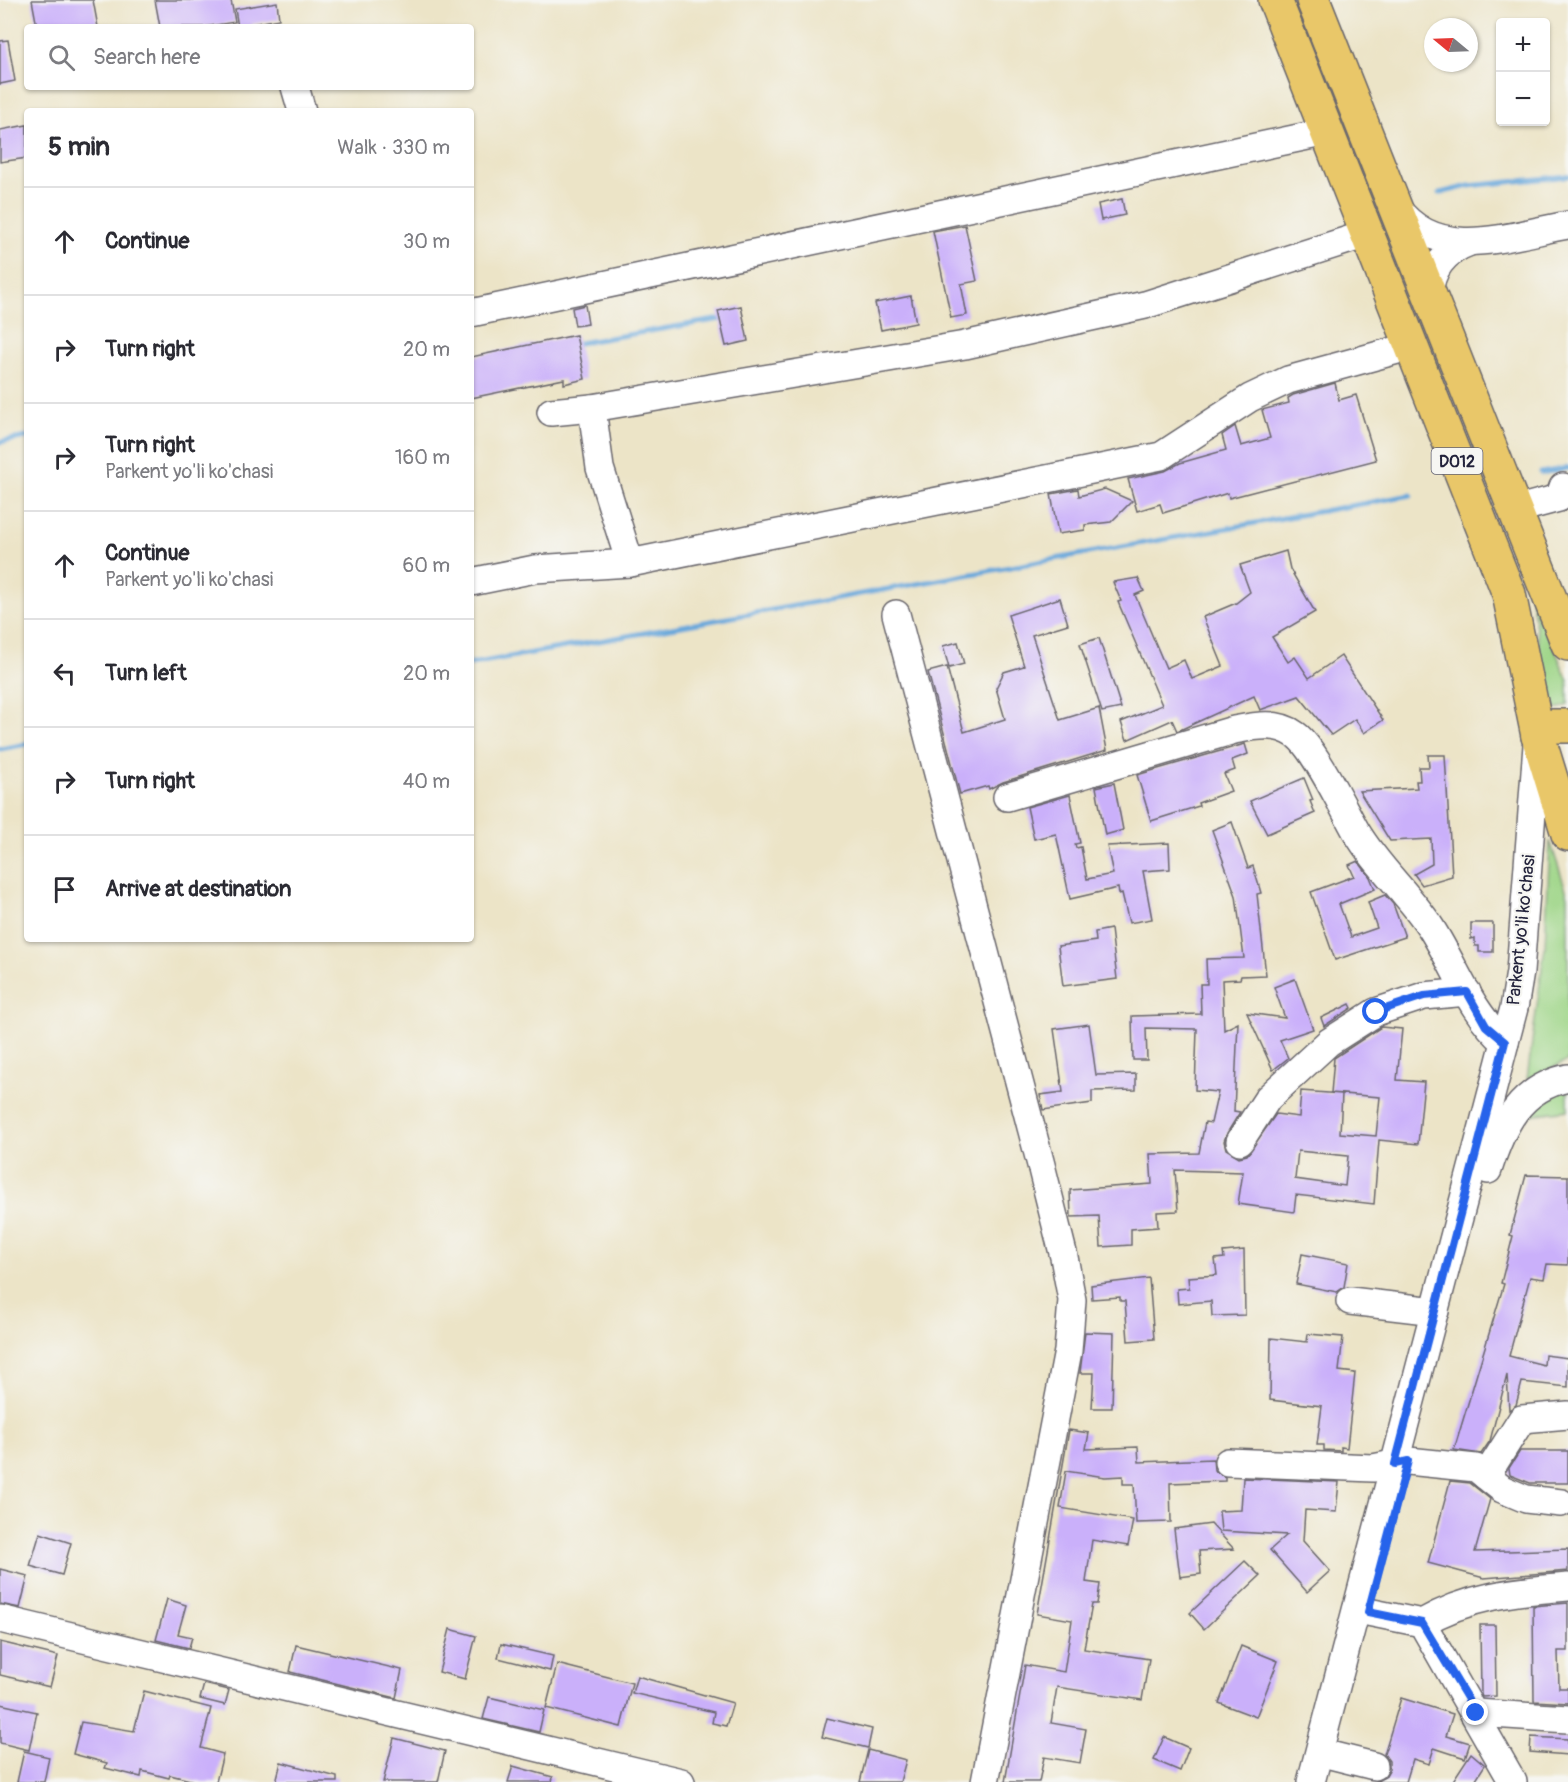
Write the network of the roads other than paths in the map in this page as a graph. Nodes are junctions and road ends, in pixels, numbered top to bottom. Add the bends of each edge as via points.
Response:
1 (1275, 0) edge
2 (1313, 0) edge
3 (296, 90) edge
4 (301, 108) edge
5 (1327, 132) junction
6 (1383, 180) junction
7 (1568, 225) edge
8 (1367, 234) junction
9 (1470, 242) junction
10 (1429, 296) junction
11 (474, 311) edge
12 (1412, 346) junction
13 (592, 408) junction
14 (551, 412) dead end
15 (1565, 492) edge
16 (1514, 510) junction
17 (630, 562) junction
18 (474, 581) edge
19 (896, 614) dead end
20 (1568, 644) edge
21 (1553, 731) edge
22 (1007, 797) dead end
23 (1568, 834) edge
24 (1467, 992) junction
25 (1505, 1042) junction
26 (1568, 1078) edge
27 (1240, 1141) dead end
28 (1350, 1301) dead end
29 (1435, 1311) junction
30 (1568, 1415) edge
31 (1228, 1462) dead end
32 (1402, 1462) junction
33 (1486, 1476) junction
34 (1561, 1503) dead end
35 (1568, 1587) edge
36 (1368, 1612) junction
37 (0, 1619) edge
38 (1422, 1623) junction
39 (1476, 1713) junction
40 (1568, 1719) edge
41 (1330, 1755) junction
42 (1374, 1766) dead end
43 (681, 1782) edge
44 (985, 1782) edge
45 (1311, 1782) edge
46 (1323, 1782) edge
47 (1513, 1782) edge

1 - 5 highway, D012
2 - 6 highway, D012
3 - 4 street
5 - 8 highway, D012
5 - 11 street
6 - 9 street via 1411,225 1441,240
6 - 10 highway, D012
7 - 9 street
8 - 12 highway, D012
8 - 13 street via 1145,305 965,345
9 - 10 street via 1443,258 1434,273
10 - 16 highway, D012
12 - 17 street via 1288,380 1250,398 1161,456
12 - 21 highway, D012 via 1509,594
13 - 14 street
13 - 17 street via 600,468
15 - 16 street
16 - 20 highway, D012
17 - 18 street via 535,569
19 - 44 street via 1044,1177 1072,1300 1068,1351
21 - 23 highway, D012
21 - 25 street, Parkent yo'li ko'chasi via 1520,972
22 - 24 street via 1234,729 1282,727 1297,736 1368,851 1431,927
24 - 25 street via 1486,1026
24 - 27 street via 1424,996 1376,1012 1329,1042 1268,1098
25 - 29 street, Parkent yo'li ko'chasi
26 - 32 street, Parkent yo'li ko'chasi via 1540,1087 1514,1110 1501,1134
28 - 29 street
29 - 32 street, Parkent yo'li ko'chasi
30 - 33 street via 1522,1419
31 - 32 street via 1373,1468
32 - 33 street via 1476,1468
32 - 36 street, Parkent yo'li ko'chasi
32 - 45 street, Parkent yo'li ko'chasi
33 - 34 street via 1502,1489 1526,1499
35 - 38 street via 1518,1591 1449,1607
36 - 38 street
36 - 41 street, Parkent yo'li ko'chasi
37 - 43 street
38 - 39 street
39 - 40 street
39 - 47 street
41 - 42 street
41 - 46 street, Parkent yo'li ko'chasi

